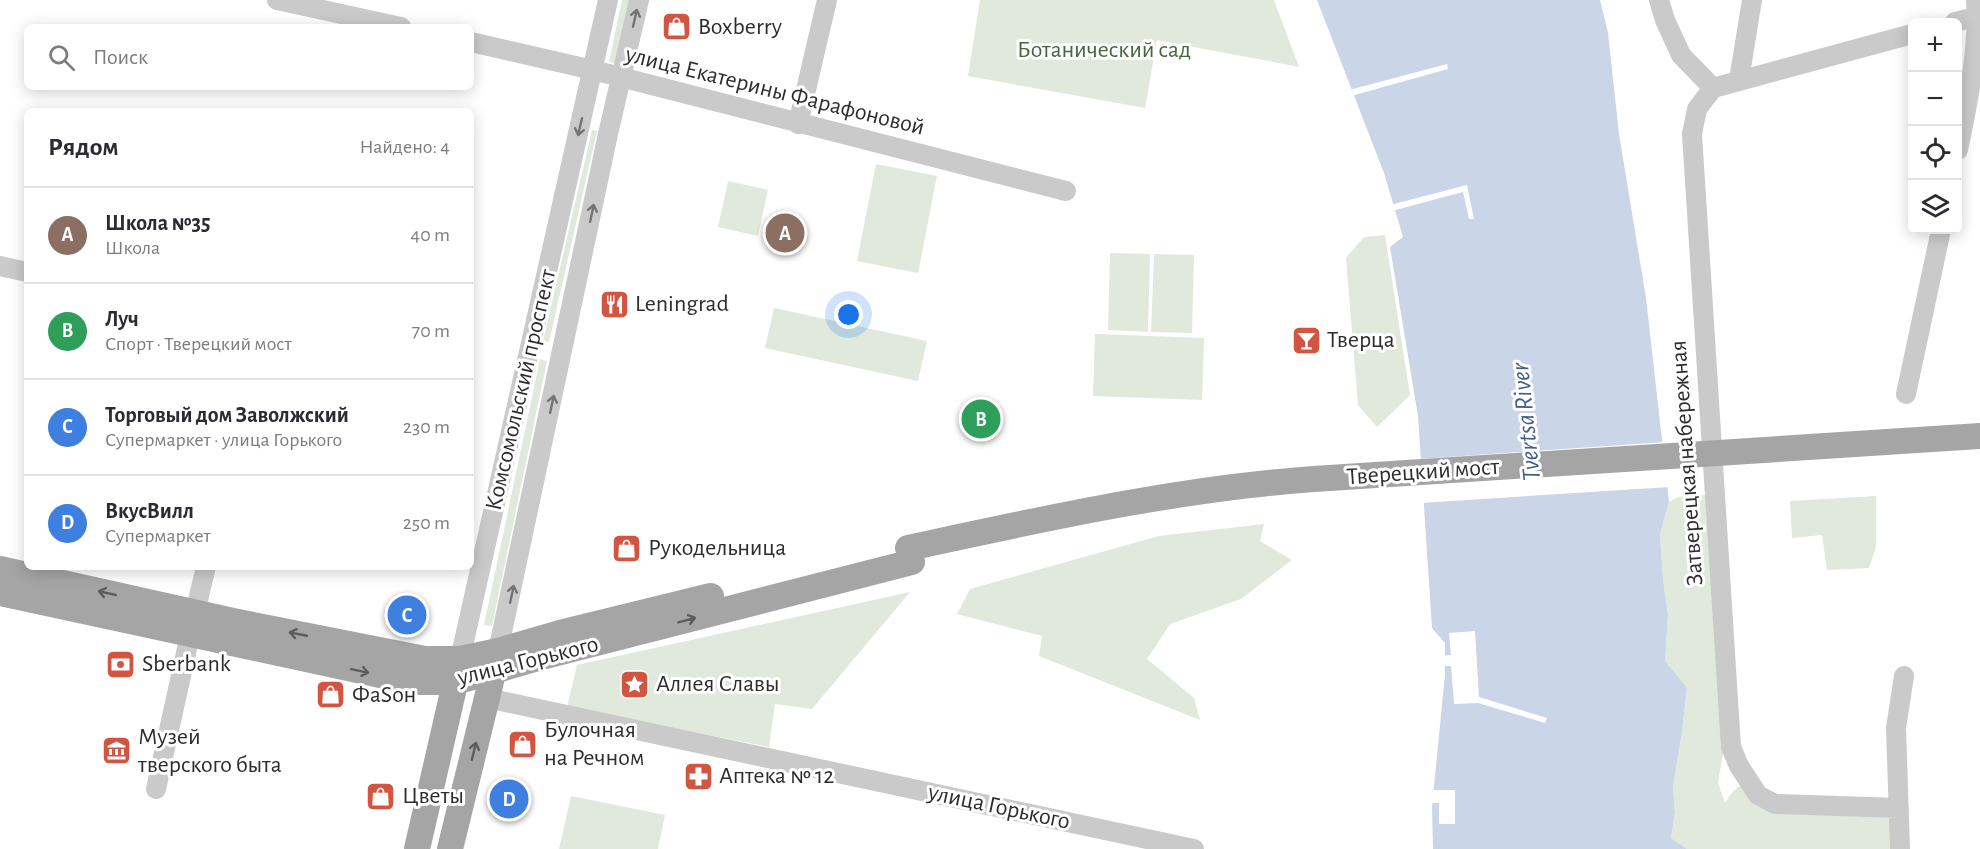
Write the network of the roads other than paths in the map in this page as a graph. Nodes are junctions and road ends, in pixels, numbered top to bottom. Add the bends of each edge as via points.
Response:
1 (277, 0) edge
2 (608, 0) edge
3 (639, 0) edge
4 (827, 0) edge
5 (1659, 0) edge
6 (1752, 0) edge
7 (1978, 11) edge
8 (1962, 18) edge
9 (387, 24) edge
10 (1908, 35) edge
11 (474, 43) edge
12 (592, 70) junction
13 (621, 77) junction
14 (1739, 80) junction
15 (1713, 88) junction
16 (798, 124) junction
17 (1962, 131) edge
18 (1066, 191) dead end
19 (1940, 234) edge
20 (0, 266) edge
21 (24, 271) edge
22 (530, 349) junction
23 (562, 356) junction
24 (1906, 394) dead end
25 (1980, 436) edge
26 (1980, 450) edge
27 (910, 555) junction
28 (0, 569) edge
29 (205, 570) edge
30 (0, 593) edge
31 (193, 624) junction
32 (496, 661) junction
33 (458, 670) junction
34 (1904, 676) dead end
35 (487, 698) junction
36 (156, 789) dead end
37 (1899, 808) junction
38 (417, 849) edge
39 (450, 849) edge
40 (1194, 849) edge
41 (1900, 849) edge

1 - 9 street
2 - 12 street, Комсомольский проспект
13 -> 3 street, Комсомольский проспект
4 - 16 street
5 - 15 street via 1681,55
6 - 14 street
7 - 8 street
7 - 17 street via 1973,78
10 - 14 street
11 - 12 street, улица Екатерины Фарафоновой
12 - 13 street, улица Екатерины Фарафоновой
12 -> 22 street, Комсомольский проспект
13 - 16 street, улица Екатерины Фарафоновой
23 -> 13 street, Комсомольский проспект
14 - 15 street
15 - 37 street, Затверецкая набережная via 1697,109 1692,134 1731,747 1758,795 1775,804
16 - 18 street, улица Екатерины Фарафоновой
19 - 24 street
20 - 21 street
22 - 23 street
22 - 33 street, Комсомольский проспект
32 -> 23 street, Комсомольский проспект
25 - 27 main road, Тверецкий мост, bridge via 1233,486 1094,508
26 - 27 main road, Тверецкий мост via 1274,495 1117,517
27 - 32 main road, улица Горького via 560,633
31 -> 28 main road, улица Горького
29 - 31 street
30 - 31 main road, улица Горького
31 - 33 main road, улица Горького via 384,676 420,682
31 - 36 street
32 - 33 main road, улица Горького
32 - 35 main road, Комсомольский проспект
33 - 38 main road, Комсомольский проспект
34 - 37 street via 1896,728
39 -> 35 main road, Комсомольский проспект
35 - 40 street, улица Горького
37 - 41 street

